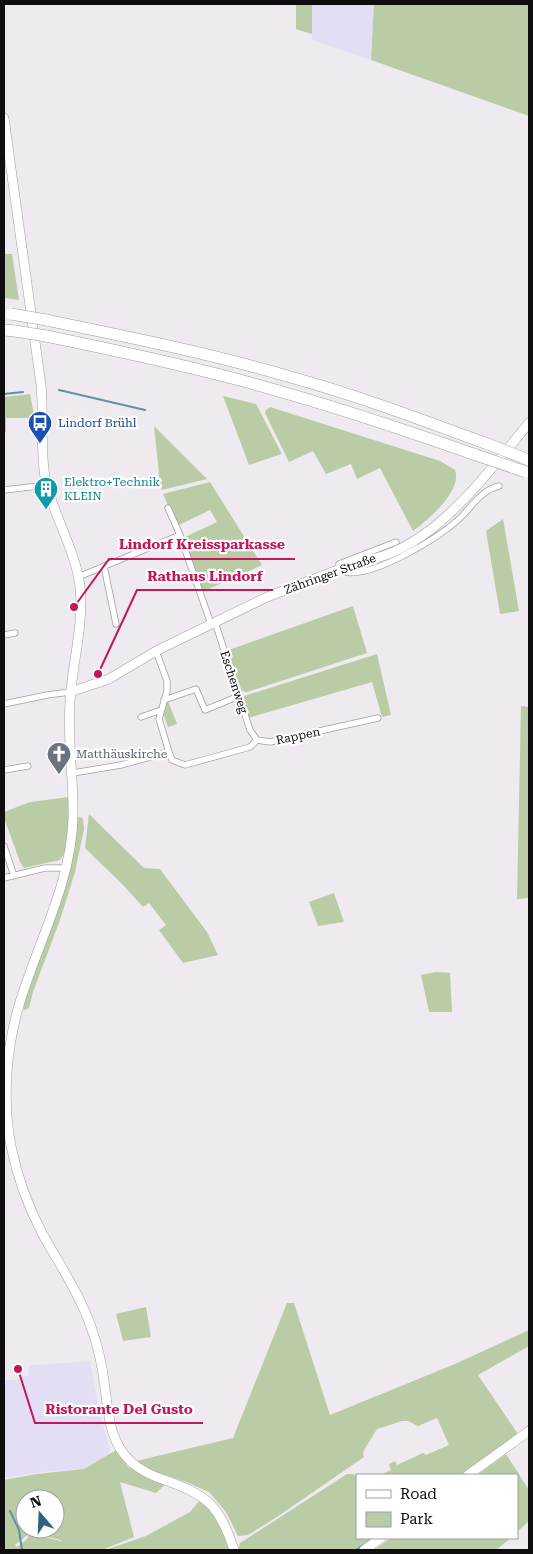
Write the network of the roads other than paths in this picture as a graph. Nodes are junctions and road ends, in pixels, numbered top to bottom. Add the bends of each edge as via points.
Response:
1 (4, 118) edge
2 (7, 313) edge
3 (9, 330) edge
4 (529, 423) edge
5 (529, 460) edge
6 (527, 473) edge
7 (47, 485) junction
8 (499, 486) dead end
9 (4, 490) edge
10 (168, 508) dead end
11 (180, 535) junction
12 (396, 542) dead end
13 (104, 566) junction
14 (342, 569) junction
15 (78, 577) junction
16 (213, 623) junction
17 (116, 624) dead end
18 (15, 632) dead end
19 (4, 635) edge
20 (156, 650) junction
21 (70, 692) junction
22 (239, 696) junction
23 (164, 700) junction
24 (4, 704) edge
25 (161, 710) junction
26 (141, 717) dead end
27 (378, 718) dead end
28 (257, 740) junction
29 (169, 752) junction
30 (28, 766) dead end
31 (4, 770) edge
32 (73, 773) junction
33 (4, 846) edge
34 (66, 868) junction
35 (14, 876) junction
36 (4, 878) edge
37 (529, 1431) edge
38 (469, 1474) edge
39 (380, 1539) edge
40 (234, 1550) edge
41 (364, 1550) edge

1 - 7 street via 43,407
2 - 5 highway, bridge via 232,361 296,378
3 - 6 highway, bridge via 174,363 275,389
4 - 14 street, Zähringer Straße via 468,495 438,524 386,554
7 - 9 street
7 - 15 street
8 - 14 street via 487,491 450,527 406,554 357,573
10 - 11 street, Eschenweg
11 - 13 street
11 - 16 street, Eschenweg
12 - 14 street via 338,564
13 - 15 street
13 - 17 street
14 - 16 street, Zähringer Straße via 287,589
15 - 21 street via 81,605
16 - 20 street, Zähringer Straße
16 - 22 street, Eschenweg
18 - 19 street
20 - 21 street, Zähringer Straße via 109,679
20 - 23 street via 168,681
21 - 24 street
21 - 32 street
22 - 23 street via 205,710 196,689
22 - 28 street, Eschenweg via 250,730
23 - 25 street
25 - 26 street
25 - 29 street via 159,720
27 - 28 street, Rappen via 270,742
28 - 29 street, Rappen via 250,747 185,765 172,760
29 - 32 street via 121,766
30 - 31 street
32 - 34 street via 72,836
33 - 35 street
34 - 35 street via 45,868
34 - 40 street via 20,1001 8,1058 8,1122 18,1173 40,1229 90,1322 101,1361 110,1420 120,1450 141,1470 185,1487 208,1501 226,1526
35 - 36 street
37 - 38 street
39 - 41 street

